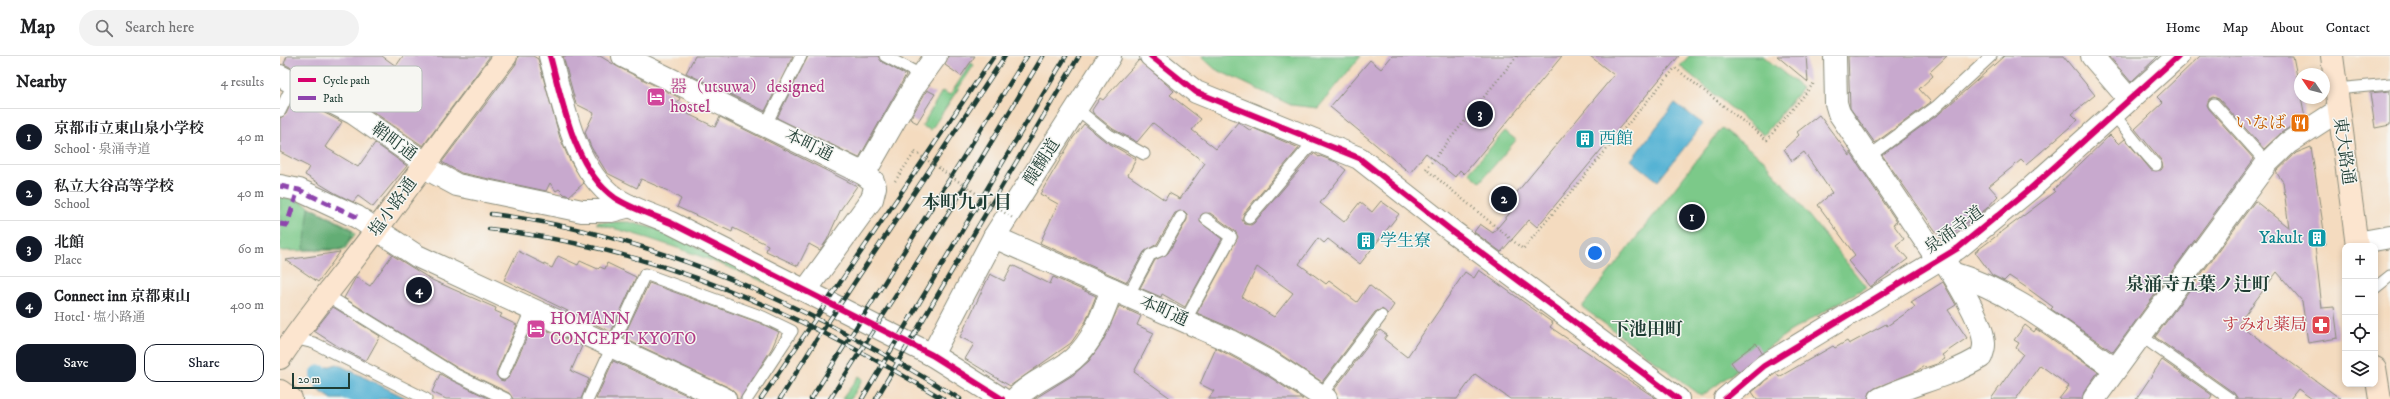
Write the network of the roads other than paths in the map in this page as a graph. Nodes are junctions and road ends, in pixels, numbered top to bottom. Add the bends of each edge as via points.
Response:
1 (506, 56) edge
2 (550, 56) edge
3 (623, 56) edge
4 (801, 56) edge
5 (885, 56) edge
6 (936, 56) edge
7 (1110, 56) edge
8 (1151, 56) edge
9 (1835, 56) edge
10 (1990, 56) edge
11 (2092, 56) edge
12 (2178, 56) edge
13 (2332, 56) edge
14 (921, 75) junction
15 (287, 79) edge
16 (2390, 84) edge
17 (2338, 99) junction
18 (2214, 104) dead end
19 (2121, 107) junction
20 (1077, 109) junction
21 (280, 111) edge
22 (352, 112) edge
23 (766, 124) junction
24 (1315, 140) junction
25 (1144, 154) dead end
26 (1868, 157) junction
27 (2267, 163) junction
28 (424, 164) junction
29 (2156, 165) dead end
30 (864, 174) junction
31 (280, 186) edge
32 (630, 206) junction
33 (1181, 217) dead end
34 (1249, 218) dead end
35 (1206, 219) dead end
36 (376, 230) junction
37 (994, 237) junction
38 (2390, 237) edge
39 (2357, 243) edge
40 (2362, 243) edge
41 (1944, 263) junction
42 (2390, 276) edge
43 (2378, 286) edge
44 (806, 290) junction
45 (1120, 292) junction
46 (325, 294) junction
47 (532, 308) junction
48 (1381, 316) dead end
49 (1185, 321) junction
50 (287, 333) edge
51 (2141, 336) junction
52 (613, 345) junction
53 (932, 355) junction
54 (280, 358) edge
55 (2115, 369) junction
56 (504, 374) dead end
57 (2378, 387) edge
58 (280, 391) edge
59 (1323, 397) edge
60 (291, 399) edge
61 (426, 399) edge
62 (506, 399) edge
63 (588, 399) edge
64 (725, 399) edge
65 (747, 399) edge
66 (1002, 399) edge
67 (1015, 399) edge
68 (1678, 399) edge
69 (1725, 399) edge
70 (1880, 399) edge
71 (2094, 399) edge
72 (2230, 399) edge
73 (2380, 399) edge

1 - 28 street, 塩小路通
2 - 32 street via 583,161 603,187
3 - 23 street, 本町通
4 - 23 lane
5 - 14 lane
6 - 14 street
7 - 20 street, 醍醐道
8 - 24 street via 1196,92
9 - 26 street via 1837,108
10 - 26 lane via 1936,107
11 - 19 street
12 - 19 street, 泉涌寺道
13 - 17 street, 東大路通
14 - 30 street
15 - 21 lane
16 - 17 lane
17 - 27 street
17 - 39 street, 東大路通
18 - 27 lane
19 - 29 lane via 2139,149
19 - 41 street, 泉涌寺道
20 - 25 lane via 1109,135
20 - 37 street, 醍醐道
22 - 28 street, 鞘町通
23 - 30 street, 本町通
24 - 34 lane
24 - 68 street via 1359,158 1452,231
26 - 41 street
27 - 51 street
28 - 32 street, 鞘町通 via 457,185 582,211 611,211
28 - 36 street, 塩小路通
30 - 44 street via 873,181 875,187 872,199
31 - 36 street via 299,190 357,217
32 - 44 street via 671,223
33 - 45 lane via 1162,250 1150,255
35 - 49 lane via 1231,237
36 - 46 street, 塩小路通
36 - 47 street via 417,256
37 - 45 street, 本町通
37 - 53 street, 醍醐道
38 - 40 street
41 - 55 street via 2007,296
41 - 69 street, 泉涌寺道 via 1764,366
41 - 70 street via 1980,327 1984,345 1981,357 1961,369
42 - 43 lane
44 - 53 street
45 - 49 street, 本町通
45 - 67 street via 1074,358 1030,386
46 - 50 street, 塩小路通
46 - 62 lane via 456,375
47 - 52 street
47 - 56 lane
48 - 59 lane
49 - 59 street, 本町通 via 1271,363
50 - 54 street, 塩小路通
50 - 61 lane via 314,343
51 - 55 street
51 - 72 lane
52 - 63 lane
52 - 64 street
52 - 65 lane via 645,274 763,317 792,331
53 - 66 street
55 - 71 street
57 - 73 street
58 - 60 street

